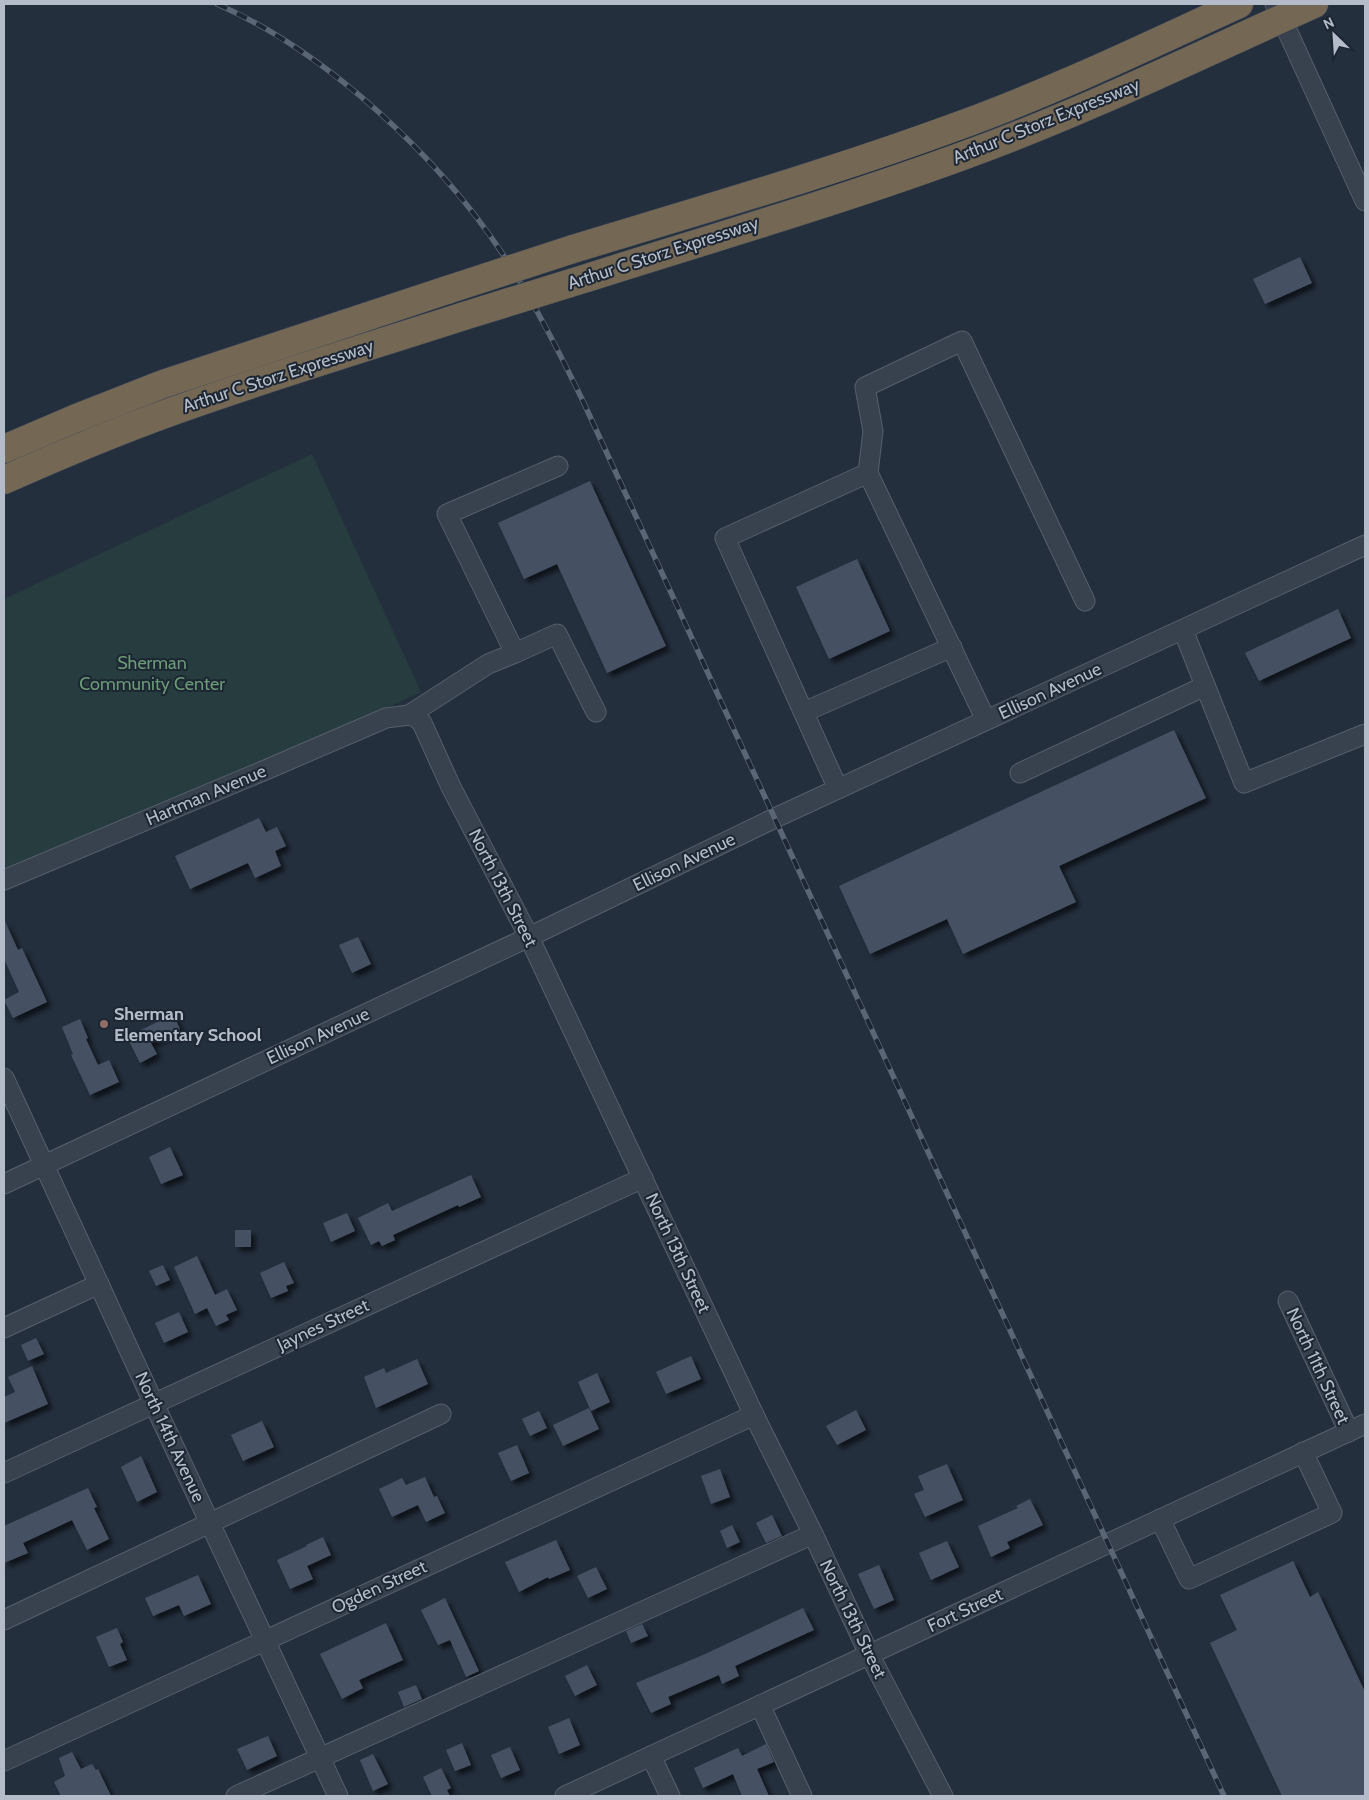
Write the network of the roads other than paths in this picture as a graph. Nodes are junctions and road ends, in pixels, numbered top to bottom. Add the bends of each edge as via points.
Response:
1 (1239, 4) edge
2 (1314, 4) edge
3 (1279, 11) edge
4 (1365, 200) edge
5 (4, 450) edge
6 (558, 466) dead end
7 (868, 473) junction
8 (4, 480) edge
9 (1365, 545) edge
10 (1085, 601) dead end
11 (1183, 630) junction
12 (952, 647) junction
13 (515, 653) junction
14 (1205, 686) junction
15 (596, 712) dead end
16 (804, 712) junction
17 (409, 715) junction
18 (986, 720) junction
19 (1365, 734) edge
20 (1020, 773) dead end
21 (838, 789) junction
22 (4, 880) edge
23 (528, 938) junction
24 (4, 1078) edge
25 (44, 1165) junction
26 (643, 1178) junction
27 (4, 1184) edge
28 (99, 1284) junction
29 (1288, 1300) dead end
30 (4, 1328) edge
31 (154, 1404) junction
32 (441, 1414) dead end
33 (754, 1415) junction
34 (1357, 1428) edge
35 (1303, 1452) junction
36 (4, 1473) edge
37 (1160, 1519) junction
38 (210, 1524) junction
39 (813, 1534) junction
40 (4, 1620) edge
41 (265, 1640) junction
42 (869, 1654) junction
43 (760, 1705) junction
44 (651, 1756) junction
45 (320, 1758) junction
46 (4, 1761) edge
47 (236, 1796) edge
48 (338, 1796) edge
49 (565, 1796) edge
50 (670, 1796) edge
51 (802, 1796) edge
52 (943, 1796) edge

1 - 5 highway, Arthur C Storz Expressway, bridge via 1027,99 956,127 163,384
2 - 3 highway, Arthur C Storz Expressway
3 - 4 street
3 - 8 highway, Arthur C Storz Expressway, bridge via 1078,110 969,154 175,410
6 - 13 street via 447,514
7 - 10 street via 873,432 865,387 962,341
7 - 12 street
7 - 16 street via 725,538
9 - 11 street, Ellison Avenue
11 - 14 street
11 - 18 street, Ellison Avenue
12 - 16 street
12 - 18 street
13 - 15 street via 558,634
13 - 17 street via 488,664
14 - 19 street via 1244,783
14 - 20 street
16 - 21 street
17 - 22 street, Hartman Avenue via 386,718
17 - 23 street, North 13th Street via 422,723
18 - 21 street, Ellison Avenue
21 - 23 street, Ellison Avenue
23 - 25 street, Ellison Avenue
23 - 26 street, North 13th Street
24 - 25 street, North 14th Avenue
25 - 27 street, Ellison Avenue
25 - 28 street, North 14th Avenue
26 - 31 street, Jaynes Street
26 - 33 street, North 13th Street
28 - 30 street
28 - 31 street, North 14th Avenue
29 - 34 street, North 11th Street
31 - 36 street, Jaynes Street
31 - 38 street, North 14th Avenue
32 - 38 street
33 - 39 street, North 13th Street
33 - 41 street, Ogden Street
34 - 35 street, Fort Street
35 - 37 street, Fort Street
35 - 37 street via 1332,1513 1189,1579
37 - 42 street, Fort Street
38 - 40 street
38 - 41 street, North 14th Avenue
39 - 42 street, North 13th Street
39 - 45 street
41 - 45 street, North 14th Avenue
41 - 46 street, Ogden Street
42 - 43 street, Fort Street
42 - 52 street, North 13th Street
43 - 44 street, Fort Street
43 - 51 street
44 - 49 street, Fort Street
44 - 50 street
45 - 47 street
45 - 48 street, North 14th Avenue

